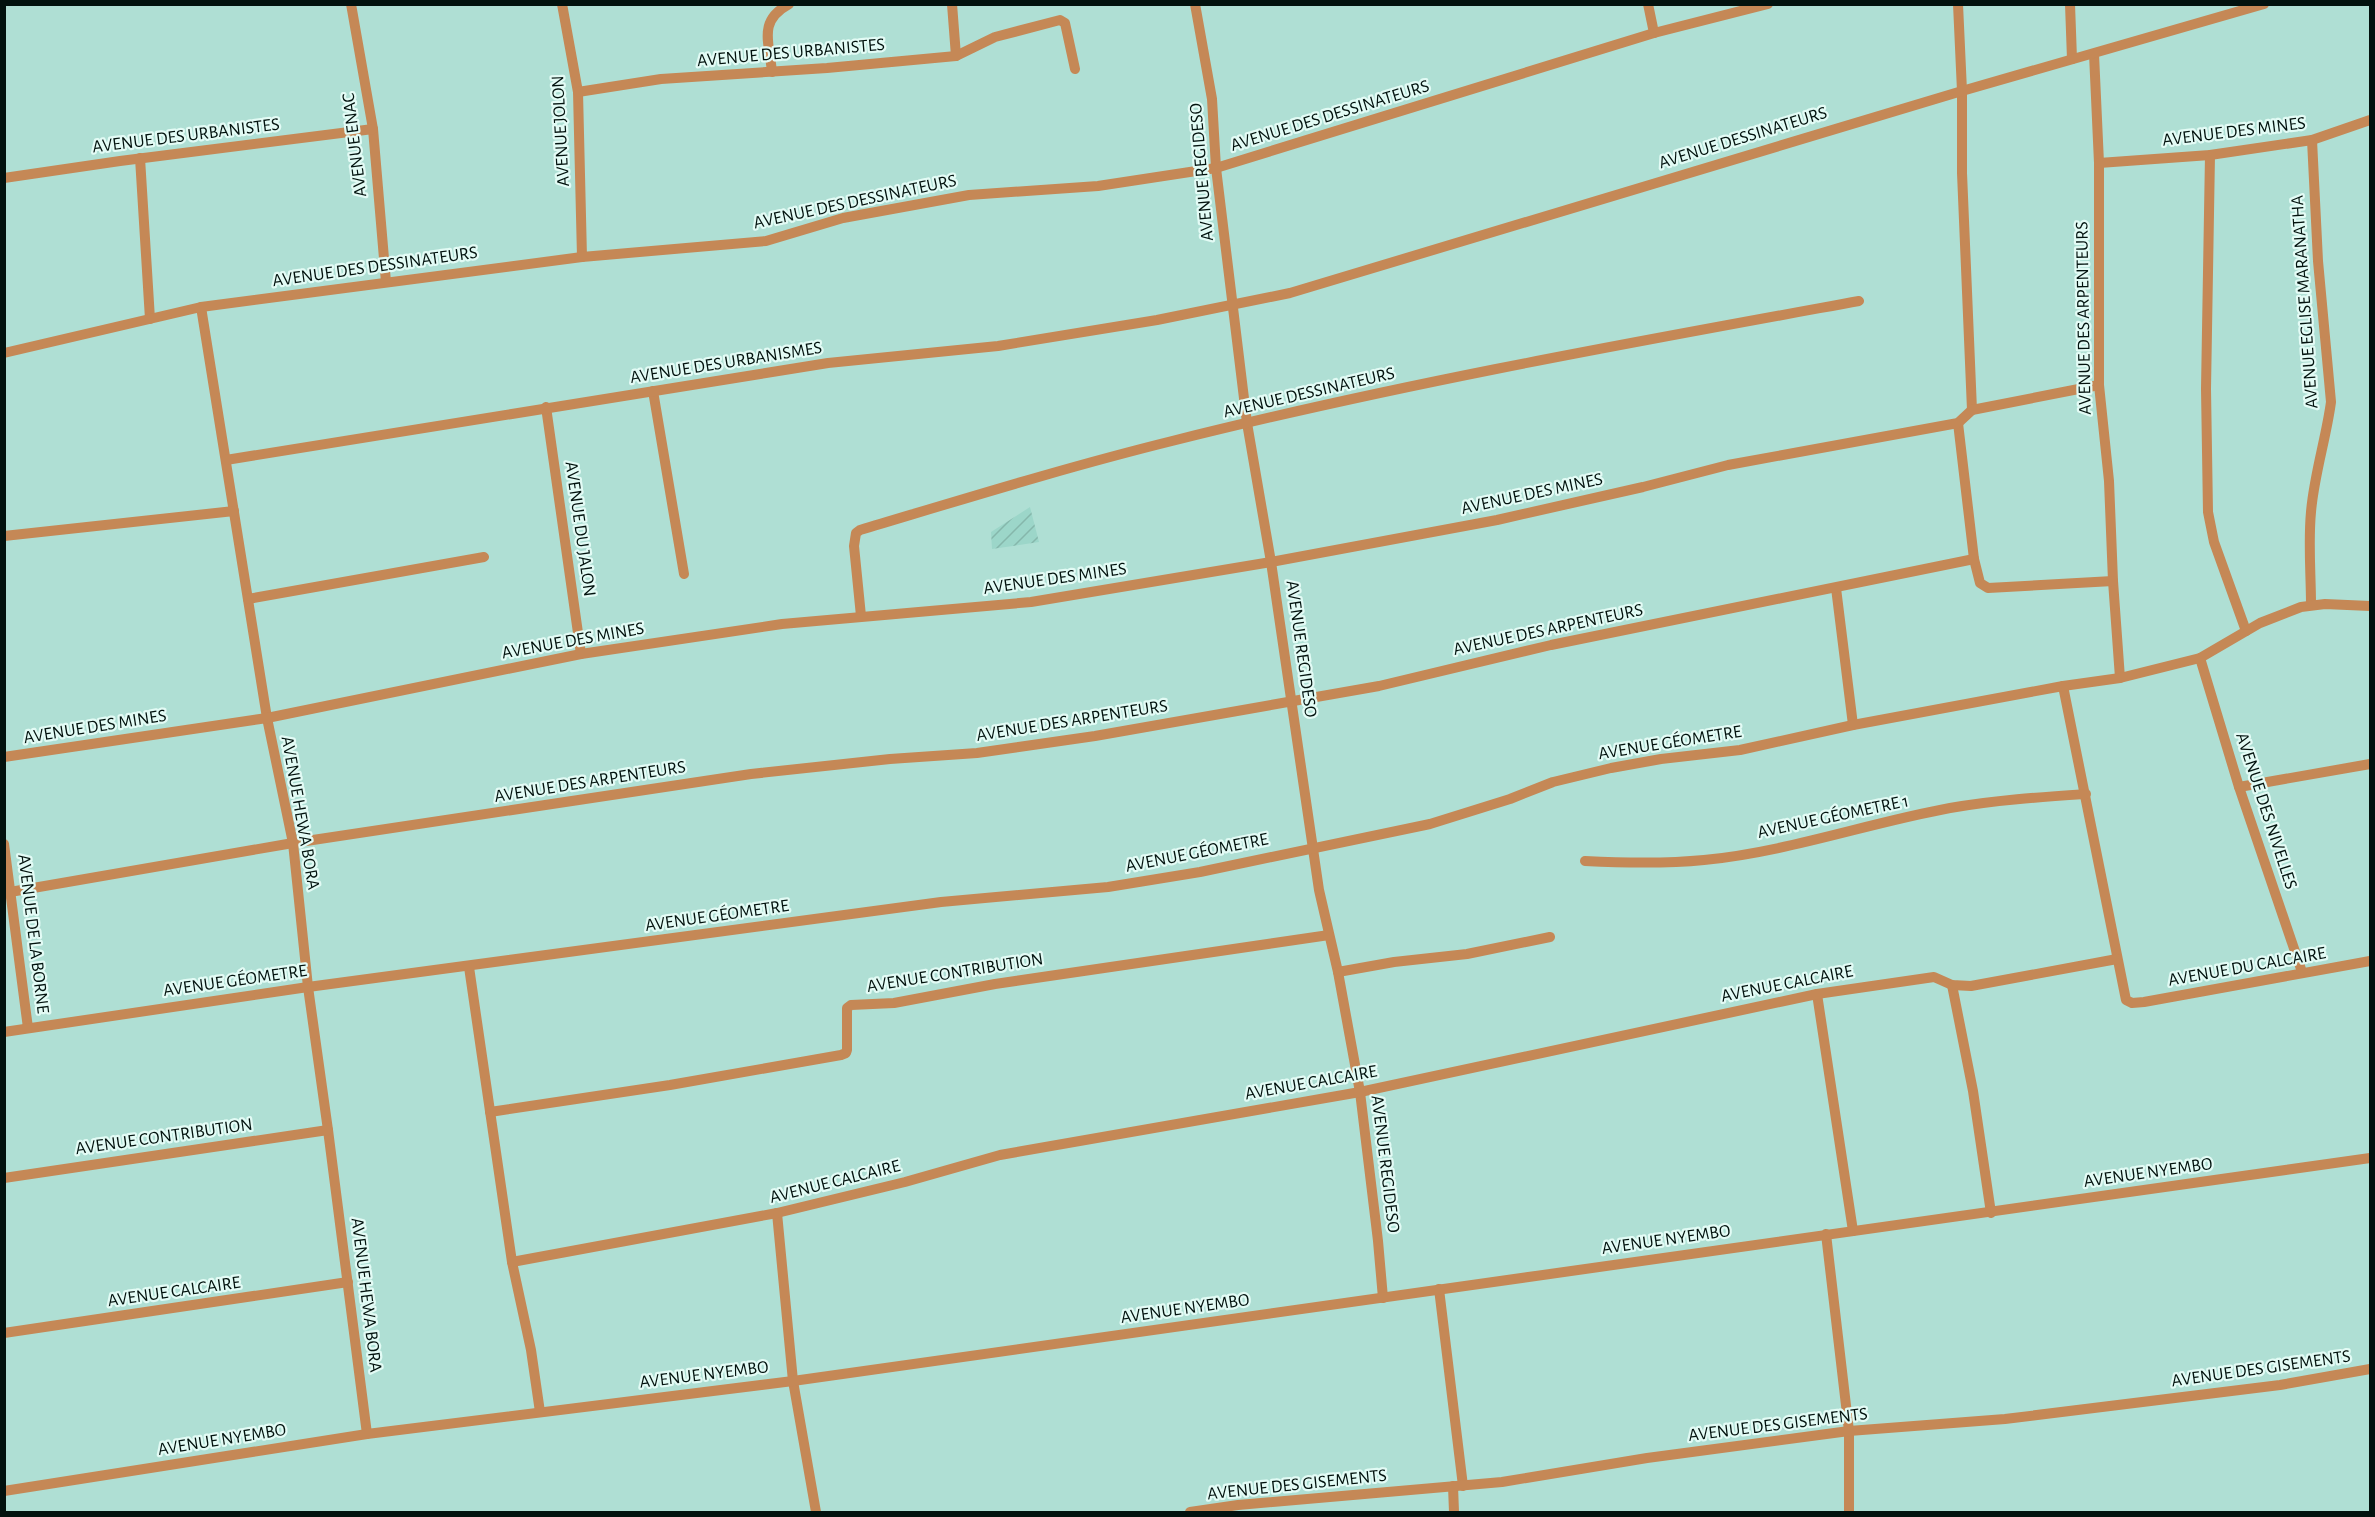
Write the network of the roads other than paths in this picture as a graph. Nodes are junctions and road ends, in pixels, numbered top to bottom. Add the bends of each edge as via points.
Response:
1 (351, 4) edge
2 (562, 4) edge
3 (789, 4) edge
4 (952, 4) edge
5 (1195, 4) edge
6 (1648, 4) edge
7 (1768, 4) edge
8 (1958, 4) edge
9 (2070, 4) edge
10 (2264, 4) edge
11 (1654, 33) junction
12 (2094, 54) junction
13 (956, 56) junction
14 (2072, 59) junction
15 (1075, 69) dead end
16 (772, 72) junction
17 (1962, 91) junction
18 (578, 92) junction
19 (2370, 120) edge
20 (373, 129) junction
21 (2312, 140) junction
22 (2210, 154) junction
23 (140, 158) junction
24 (2099, 163) junction
25 (1216, 168) junction
26 (4, 178) edge
27 (582, 257) junction
28 (386, 282) junction
29 (1859, 301) dead end
30 (1233, 305) junction
31 (201, 307) junction
32 (150, 319) junction
33 (4, 353) edge
34 (2099, 385) junction
35 (653, 391) junction
36 (546, 407) junction
37 (1972, 410) junction
38 (1247, 423) junction
39 (1958, 423) junction
40 (226, 460) junction
41 (234, 511) junction
42 (4, 536) edge
43 (484, 557) dead end
44 (1974, 559) junction
45 (1271, 562) junction
46 (684, 574) dead end
47 (2112, 581) junction
48 (1836, 588) junction
49 (248, 599) junction
50 (2311, 605) junction
51 (2370, 606) edge
52 (861, 616) junction
53 (2246, 631) junction
54 (581, 654) junction
55 (2200, 658) junction
56 (2120, 678) junction
57 (2063, 686) junction
58 (1293, 702) junction
59 (267, 718) junction
60 (1853, 725) junction
61 (4, 757) edge
62 (2370, 764) edge
63 (2239, 787) junction
64 (2086, 794) junction
65 (293, 843) junction
66 (4, 844) edge
67 (1312, 847) junction
68 (1585, 861) dead end
69 (10, 892) junction
70 (1329, 934) junction
71 (1550, 937) dead end
72 (2117, 958) junction
73 (2370, 962) edge
74 (469, 967) junction
75 (1338, 972) junction
76 (2302, 972) junction
77 (1952, 986) junction
78 (308, 987) junction
79 (1817, 994) junction
80 (28, 1028) junction
81 (4, 1032) edge
82 (1360, 1092) junction
83 (490, 1112) junction
84 (328, 1130) junction
85 (2370, 1158) edge
86 (4, 1178) edge
87 (1991, 1213) junction
88 (777, 1214) junction
89 (1853, 1231) junction
90 (1826, 1234) junction
91 (512, 1262) junction
92 (348, 1282) junction
93 (1439, 1288) junction
94 (1383, 1298) junction
95 (4, 1333) edge
96 (2370, 1369) edge
97 (793, 1381) junction
98 (540, 1412) junction
99 (1849, 1431) junction
100 (367, 1434) junction
101 (1458, 1486) junction
102 (4, 1491) edge
103 (1238, 1509) edge
104 (816, 1512) edge
105 (1190, 1512) edge
106 (1454, 1512) edge
107 (1849, 1512) edge

1 - 20 street, AVENUE ENAC
2 - 18 street, AVENUE JOLON
3 - 16 street via 777,11 768,24
4 - 13 street
5 - 25 street, AVENUE REGIDESO via 1212,99
6 - 11 street
7 - 11 street, AVENUE DES DESSINATEURS
8 - 17 street
9 - 14 street
10 - 12 street, AVENUE DESSINATEURS
11 - 25 street, AVENUE DES DESSINATEURS
12 - 14 street, AVENUE DESSINATEURS
12 - 24 street, AVENUE DES ARPENTEURS
13 - 15 street, AVENUE DES URBANISTES via 995,38 1060,20 1065,23
13 - 16 street, AVENUE DES URBANISTES
14 - 17 street, AVENUE DESSINATEURS
16 - 18 street, AVENUE DES URBANISTES via 652,80
17 - 30 street, AVENUE DESSINATEURS via 1301,290
17 - 37 street
18 - 27 street, AVENUE JOLON
19 - 21 street, AVENUE DES MINES
20 - 23 street, AVENUE DES URBANISTES
20 - 28 street, AVENUE ENAC
21 - 22 street, AVENUE DES MINES
21 - 50 street, AVENUE EGLISE MARANATHA via 2331,402 2311,512
22 - 24 street, AVENUE DES MINES
22 - 53 street via 2208,512 2214,542
23 - 26 street, AVENUE DES URBANISTES
23 - 32 street
24 - 34 street, AVENUE DES ARPENTEURS
25 - 27 street, AVENUE DES DESSINATEURS via 1098,186 969,195 843,218 766,241
25 - 30 street, AVENUE REGIDESO
27 - 28 street, AVENUE DES DESSINATEURS
28 - 31 street, AVENUE DES DESSINATEURS
29 - 38 street, AVENUE DESSINATEURS via 1512,364
30 - 35 street, AVENUE DES URBANISMES via 998,346 828,363
30 - 38 street, AVENUE REGIDESO
31 - 32 street, AVENUE DES DESSINATEURS
31 - 40 street, AVENUE HEWA BORA
32 - 33 street, AVENUE DES DESSINATEURS
34 - 37 street
34 - 47 street, AVENUE DES ARPENTEURS via 2109,481
35 - 36 street, AVENUE DES URBANISMES
35 - 46 street
36 - 40 street, AVENUE DES URBANISMES
36 - 54 street, AVENUE DU JALON
37 - 39 street
38 - 45 street, AVENUE REGIDESO
38 - 52 street, AVENUE DESSINATEURS via 1030,478 860,530 854,546
39 - 44 street
39 - 45 street, AVENUE DES MINES via 1728,465 1497,520
40 - 41 street, AVENUE HEWA BORA
41 - 42 street
41 - 49 street, AVENUE HEWA BORA
43 - 49 street
44 - 47 street via 1980,583 1988,588
44 - 48 street, AVENUE DES ARPENTEURS
45 - 52 street, AVENUE DES MINES via 1031,602
45 - 58 street, AVENUE REGIDESO
47 - 56 street, AVENUE DES ARPENTEURS
48 - 58 street, AVENUE DES ARPENTEURS
48 - 60 street
49 - 59 street, AVENUE HEWA BORA
50 - 51 street, AVENUE GÉOMETRE
50 - 53 street, AVENUE GÉOMETRE via 2274,616
52 - 54 street, AVENUE DES MINES
53 - 55 street, AVENUE GÉOMETRE
54 - 59 street, AVENUE DES MINES
55 - 56 street, AVENUE GÉOMETRE
55 - 63 street, AVENUE DES NIVELLES
56 - 57 street, AVENUE GÉOMETRE
57 - 60 street, AVENUE GÉOMETRE
57 - 64 street
58 - 65 street, AVENUE DES ARPENTEURS via 1050,743 751,774
58 - 67 street, AVENUE REGIDESO
59 - 61 street, AVENUE DES MINES
59 - 65 street, AVENUE HEWA BORA
60 - 67 street, AVENUE GÉOMETRE via 1740,750 1582,774 1450,819
62 - 63 street
63 - 76 street, AVENUE DES NIVELLES
64 - 68 street, AVENUE GÉOMETRE 1 via 1949,808 1704,860 1632,864
64 - 72 street
65 - 69 street, AVENUE DES ARPENTEURS
65 - 78 street, AVENUE HEWA BORA
66 - 69 street, AVENUE DE LA BORNE
67 - 70 street, AVENUE REGIDESO
67 - 74 street, AVENUE GÉOMETRE via 1108,887 940,902
69 - 80 street, AVENUE DE LA BORNE
70 - 75 street, AVENUE REGIDESO
70 - 83 street, AVENUE CONTRIBUTION via 894,1003 850,1005 846,1015 847,1050 841,1055
71 - 75 street via 1467,954
72 - 76 street, AVENUE DU CALCAIRE via 2129,1002
72 - 77 street, AVENUE CALCAIRE via 1971,986
73 - 76 street, AVENUE DU CALCAIRE
74 - 78 street, AVENUE GÉOMETRE
74 - 83 street
75 - 82 street, AVENUE REGIDESO
77 - 79 street, AVENUE CALCAIRE via 1934,977
77 - 87 street
78 - 80 street, AVENUE GÉOMETRE
78 - 84 street, AVENUE HEWA BORA
79 - 82 street, AVENUE CALCAIRE
79 - 89 street
80 - 81 street, AVENUE GÉOMETRE
82 - 88 street, AVENUE CALCAIRE via 1000,1155
82 - 94 street, AVENUE REGIDESO
83 - 91 street
84 - 86 street, AVENUE CONTRIBUTION
84 - 92 street, AVENUE HEWA BORA
85 - 87 street, AVENUE NYEMBO
87 - 89 street, AVENUE NYEMBO
88 - 91 street, AVENUE CALCAIRE
88 - 97 street
89 - 90 street, AVENUE NYEMBO
90 - 93 street, AVENUE NYEMBO
90 - 99 street
91 - 98 street
92 - 95 street, AVENUE CALCAIRE
92 - 100 street, AVENUE HEWA BORA
93 - 94 street, AVENUE NYEMBO
93 - 101 street
94 - 97 street, AVENUE NYEMBO
96 - 99 street, AVENUE DES GISEMENTS via 2280,1385 2016,1418
97 - 98 street, AVENUE NYEMBO
97 - 104 street
98 - 100 street, AVENUE NYEMBO
99 - 101 street, AVENUE DES GISEMENTS
99 - 107 street
100 - 102 street, AVENUE NYEMBO
101 - 103 street, AVENUE DES GISEMENTS
101 - 106 street
103 - 105 street, AVENUE DES GISEMENTS

